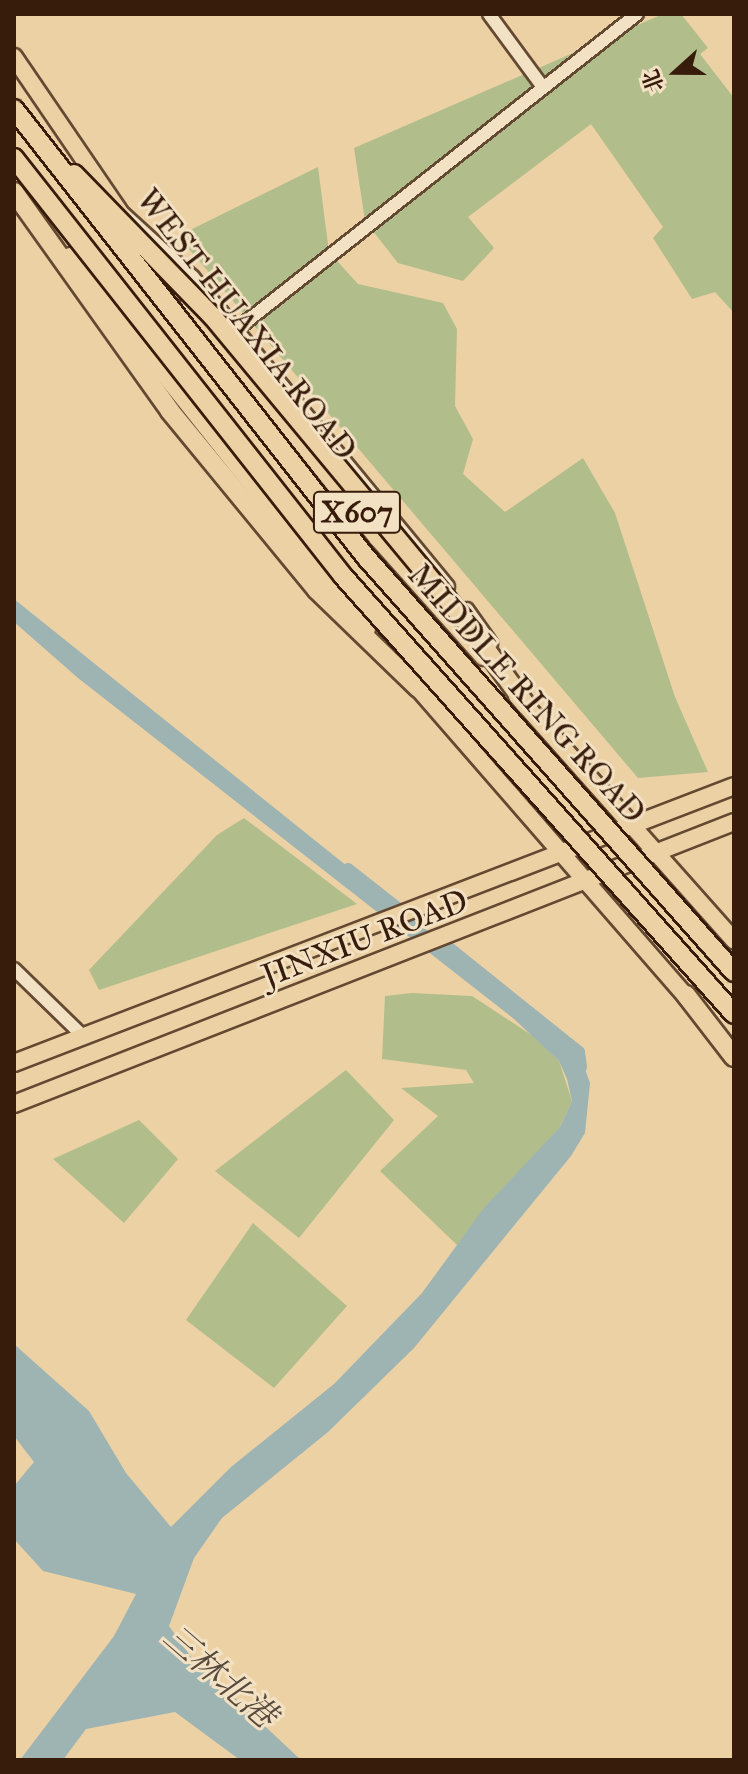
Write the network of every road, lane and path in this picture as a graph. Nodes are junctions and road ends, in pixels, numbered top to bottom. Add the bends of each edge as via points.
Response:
1 (489, 14) edge
2 (637, 14) edge
3 (14, 57) edge
4 (542, 86) junction
5 (14, 109) edge
6 (30, 131) junction
7 (14, 158) edge
8 (14, 189) edge
9 (118, 208) junction
10 (237, 329) junction
11 (418, 688) junction
12 (526, 705) junction
13 (734, 786) edge
14 (734, 822) edge
15 (635, 827) junction
16 (565, 853) junction
17 (658, 853) junction
18 (589, 883) junction
19 (734, 940) edge
20 (14, 969) edge
21 (734, 972) edge
22 (686, 995) junction
23 (734, 1014) edge
24 (84, 1037) junction
25 (734, 1050) edge
26 (734, 1057) edge
27 (14, 1063) edge
28 (14, 1104) edge

1 - 4 street
2 - 4 street
3 - 9 main road, WEST HUAXIA ROAD / X607
4 - 10 street
5 - 6 highway, MIDDLE RING ROAD, bridge
6 - 12 highway, bridge via 213,317 467,623
6 - 21 highway, MIDDLE RING ROAD, bridge via 365,556
7 - 23 highway, MIDDLE RING ROAD, bridge via 343,576
8 - 11 main road, X607
8 - 11 highway via 170,411 317,590
9 - 10 street via 193,277
9 - 12 main road, WEST HUAXIA ROAD / X607 via 378,539
10 - 12 street via 481,627
11 - 16 main road, X607
12 - 15 main road, WEST HUAXIA ROAD / X607
13 - 15 main road, JINXIU ROAD
14 - 17 main road, JINXIU ROAD
15 - 16 main road, JINXIU ROAD
15 - 17 main road, WEST HUAXIA ROAD / X607
16 - 18 main road, X607
16 - 24 main road, JINXIU ROAD
17 - 18 main road, JINXIU ROAD
17 - 19 main road, WEST HUAXIA ROAD / X607
18 - 22 main road, X607
18 - 28 main road, JINXIU ROAD
20 - 24 street
22 - 25 main road, X607
22 - 26 highway
24 - 27 main road, JINXIU ROAD

